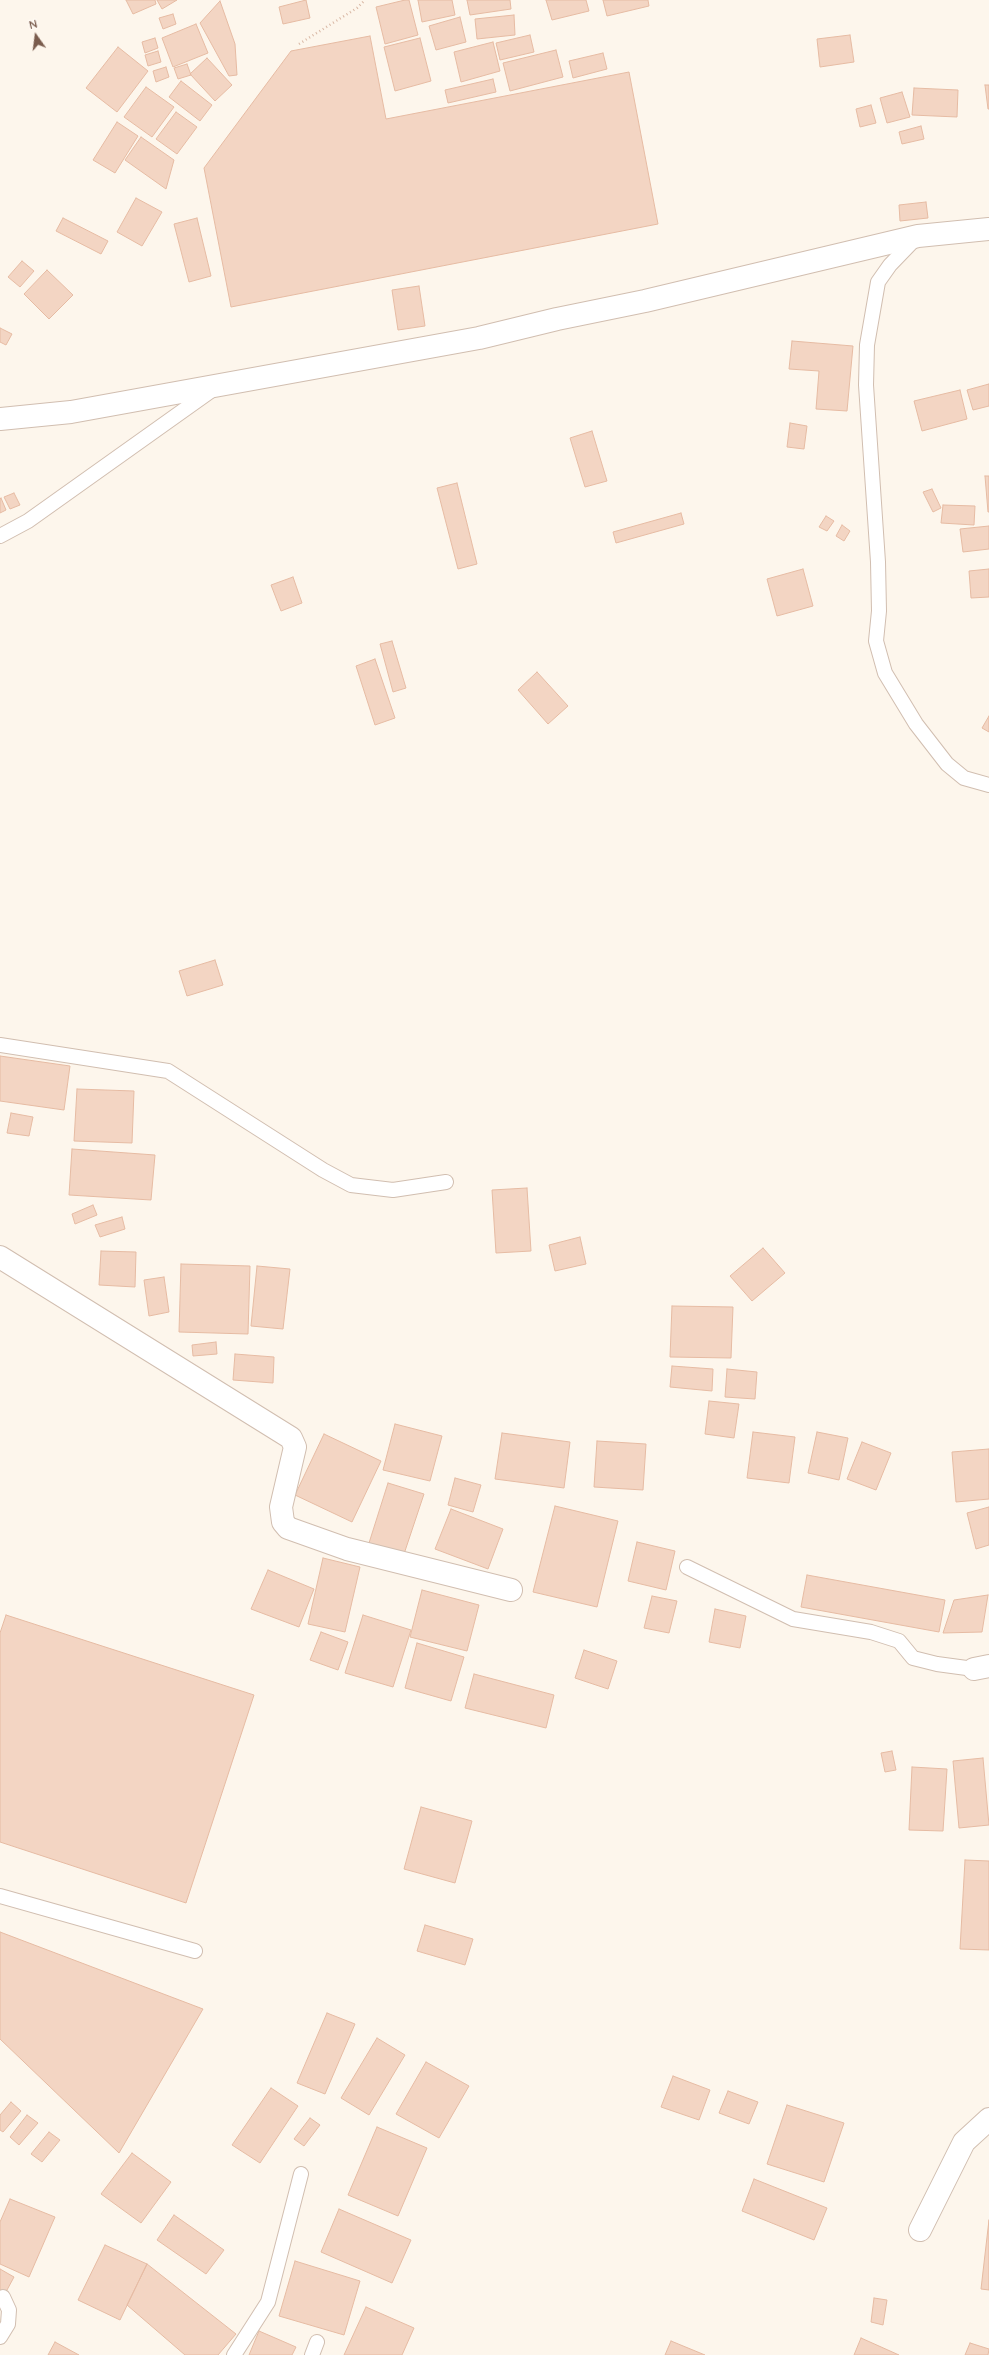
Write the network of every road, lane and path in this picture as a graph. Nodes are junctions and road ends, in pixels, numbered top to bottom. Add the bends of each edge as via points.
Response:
1 (364, 0) edge
2 (299, 44) dead end
3 (989, 229) edge
4 (918, 236) junction
5 (218, 385) junction
6 (0, 419) edge
7 (0, 536) edge
8 (989, 785) edge
9 (0, 1045) edge
10 (446, 1182) dead end
11 (0, 1257) edge
12 (687, 1567) dead end
13 (511, 1590) dead end
14 (981, 1667) edge
15 (0, 1896) edge
16 (195, 1951) dead end
17 (989, 2119) edge
18 (301, 2174) dead end
19 (920, 2230) dead end
20 (4, 2297) dead end
21 (0, 2337) edge
22 (317, 2342) dead end
23 (234, 2355) edge
24 (312, 2355) edge

1 - 2 path via 357,8
3 - 4 street
4 - 5 street via 479,338
4 - 8 lane via 890,265 878,282 867,345 866,385 878,562 879,611 876,641 885,673 920,730 947,764 964,778
5 - 6 street via 71,412
5 - 7 lane via 28,521
9 - 10 lane via 168,1071 323,1170 351,1185 393,1190
11 - 13 street via 291,1438 295,1447 281,1507 283,1522 288,1528 346,1549
12 - 14 lane via 793,1619 870,1632 899,1641 913,1658 936,1664
15 - 16 lane
17 - 19 street via 964,2142
18 - 23 lane via 268,2302
20 - 21 lane via 8,2310 8,2324
22 - 24 lane

